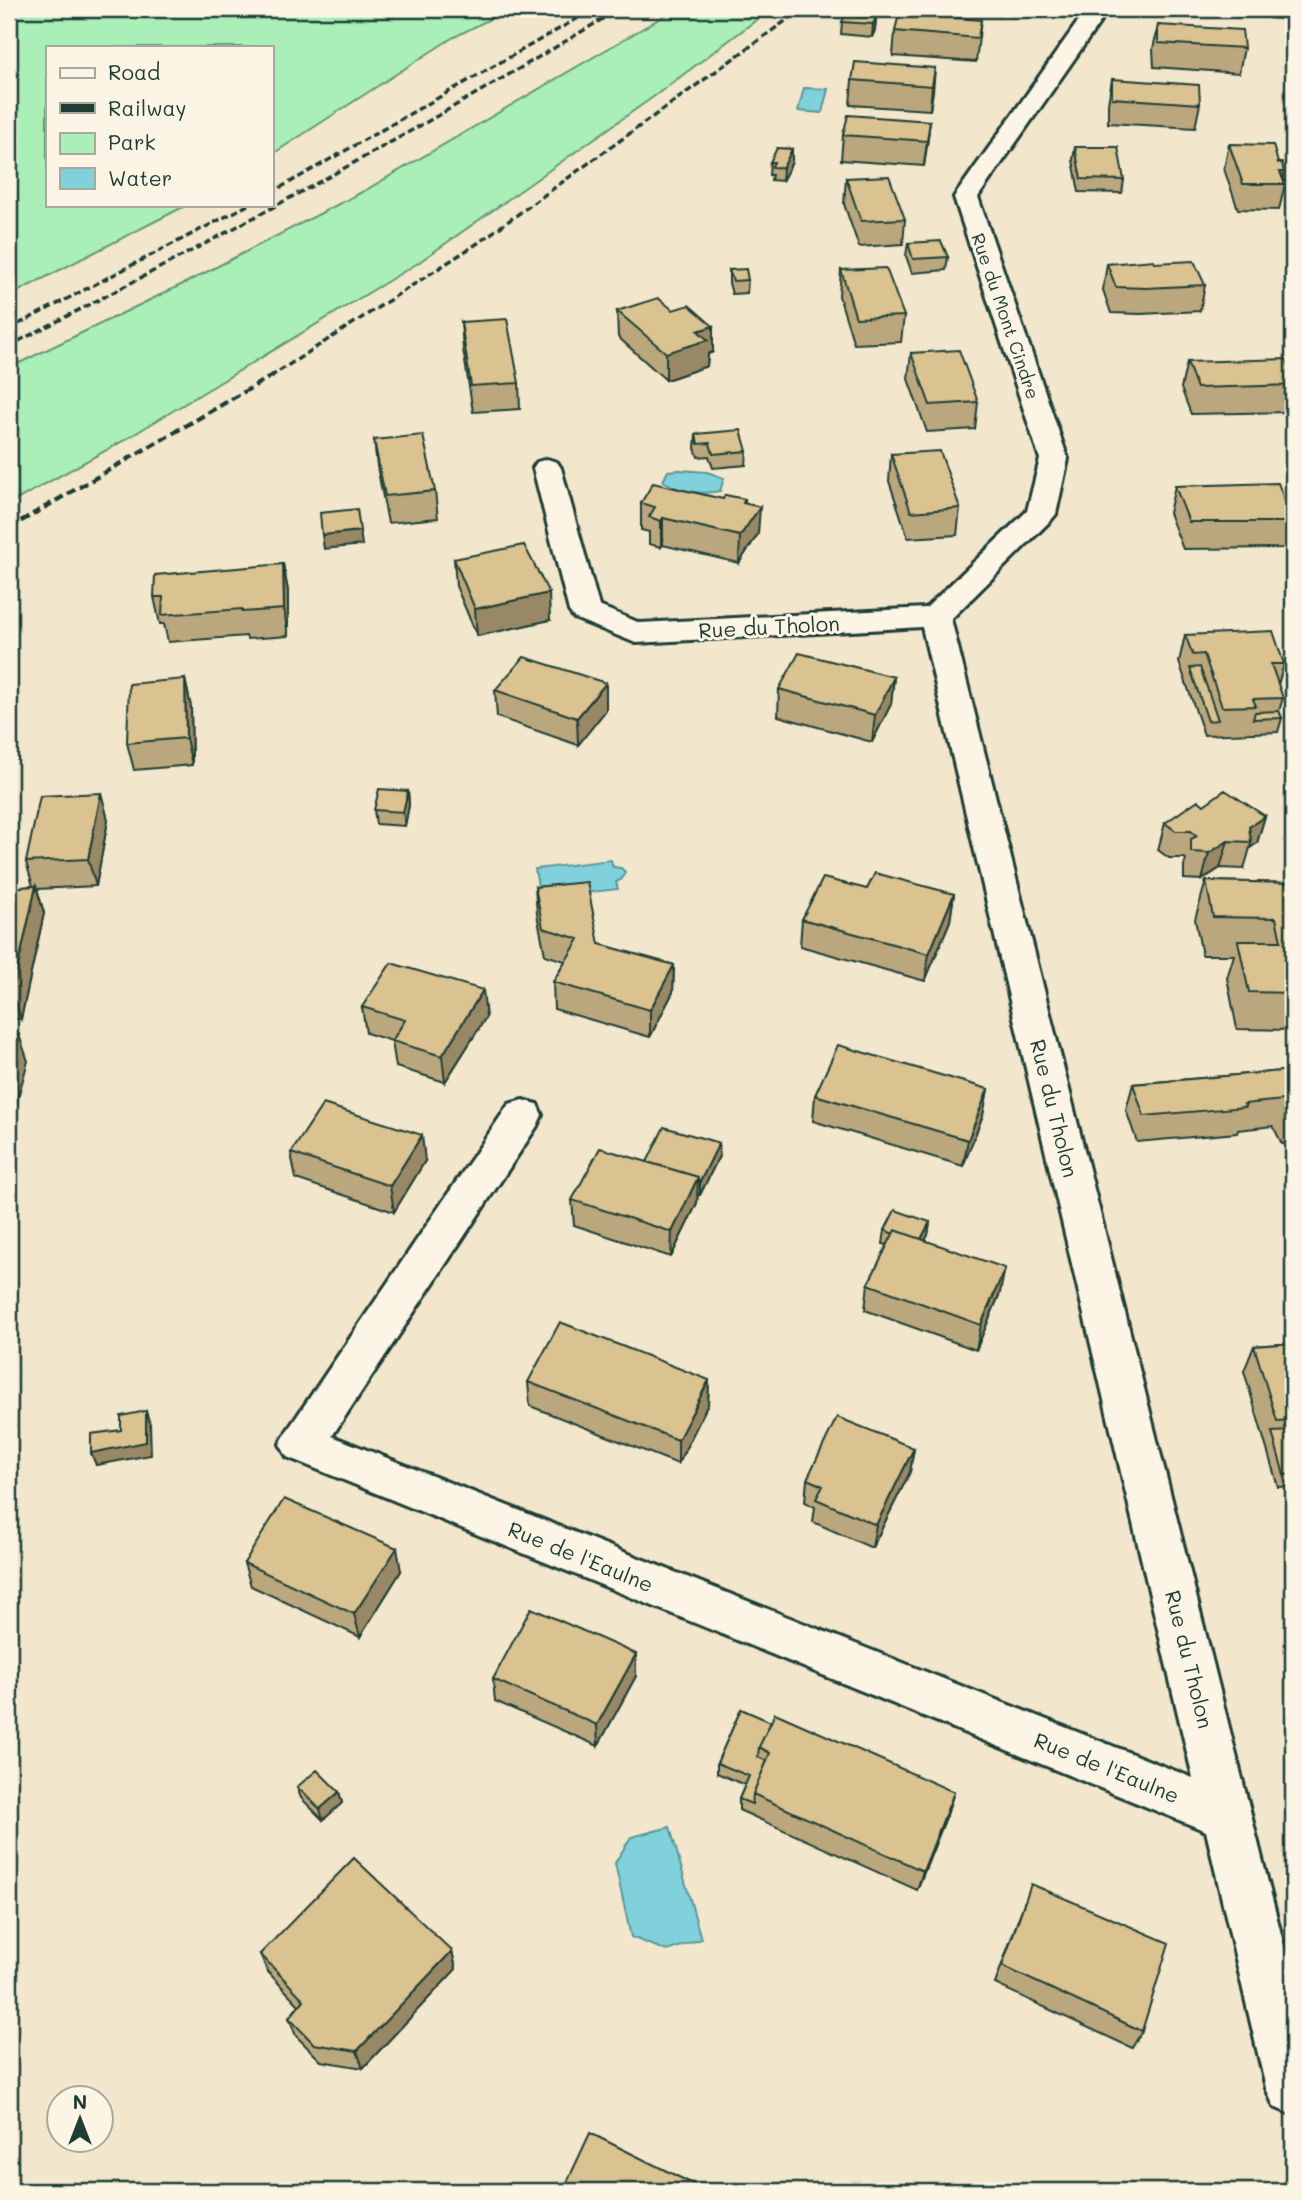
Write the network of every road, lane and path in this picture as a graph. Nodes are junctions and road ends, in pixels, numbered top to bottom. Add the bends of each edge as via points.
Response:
1 (1098, 9) edge
2 (547, 468) dead end
3 (935, 617) junction
4 (523, 1115) dead end
5 (1228, 1816) junction
6 (1293, 2088) edge

1 - 3 street, Rue du Mont Cindre via 967,197 1054,459 1041,514
2 - 3 street, Rue du Tholon via 585,611 636,633
3 - 5 street, Rue du Tholon
4 - 5 street, Rue de l'Eaulne via 302,1444
5 - 6 street, Rue du Tholon

